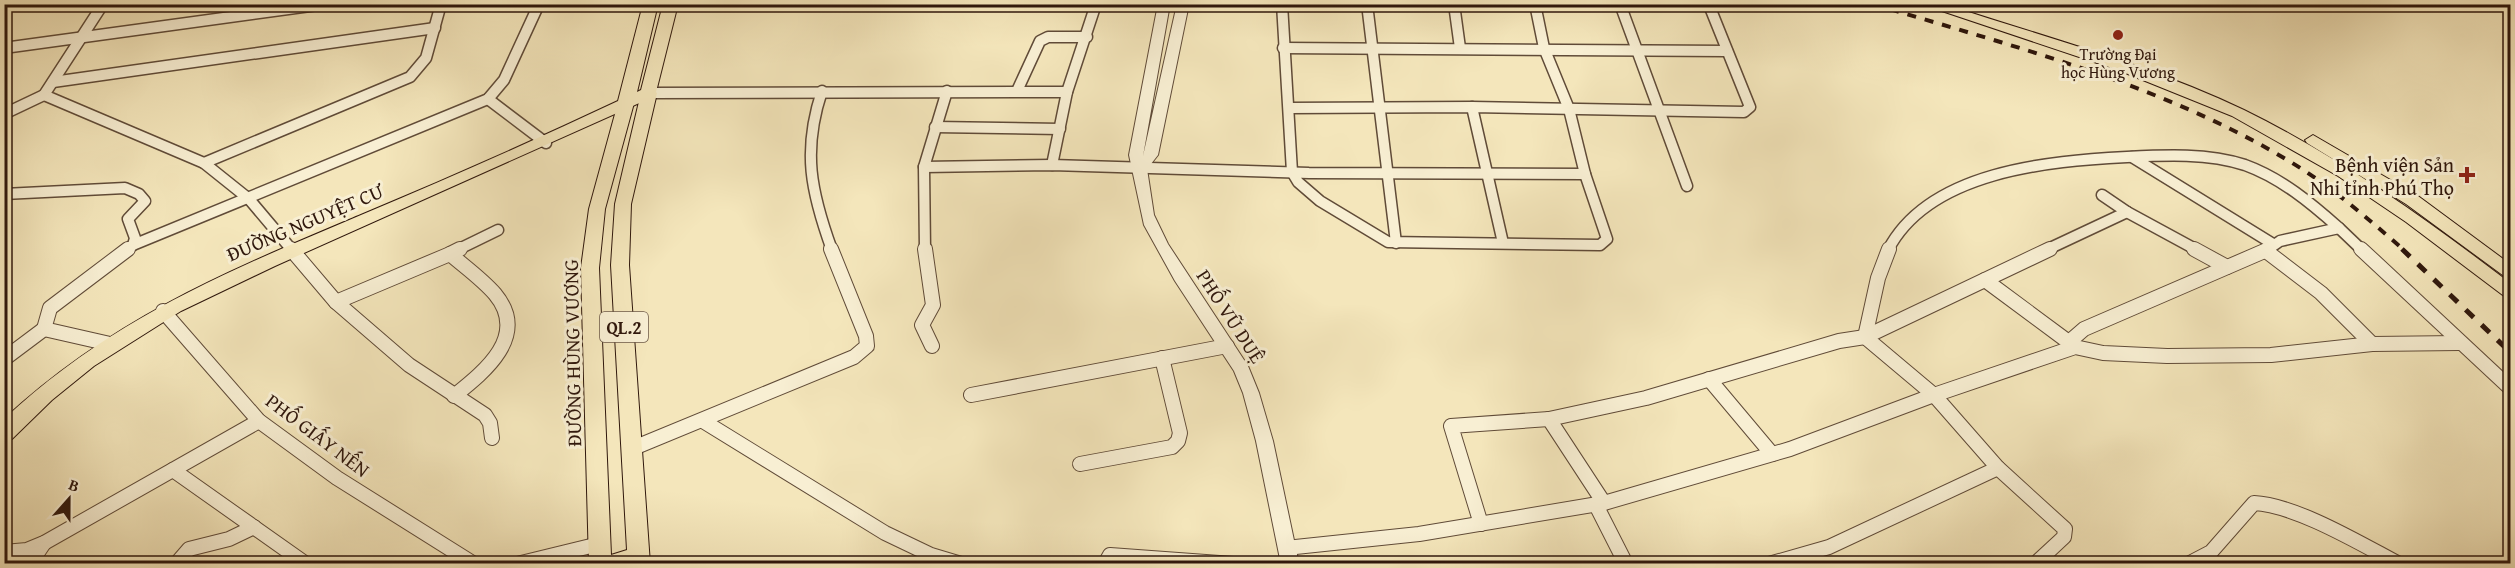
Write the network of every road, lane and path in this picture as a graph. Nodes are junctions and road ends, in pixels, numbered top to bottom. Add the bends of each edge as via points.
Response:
1 (17, 4) edge
2 (103, 4) edge
3 (325, 4) edge
4 (441, 4) edge
5 (539, 4) edge
6 (651, 4) edge
7 (671, 4) edge
8 (1096, 4) edge
9 (1164, 4) edge
10 (1184, 4) edge
11 (1282, 4) edge
12 (1367, 4) edge
13 (1454, 4) edge
14 (1535, 4) edge
15 (1620, 4) edge
16 (1928, 4) edge
17 (1960, 4) edge
18 (4, 6) edge
19 (1712, 9) dead end
20 (435, 28) junction
21 (1088, 37) junction
22 (82, 38) junction
23 (1371, 47) junction
24 (4, 48) edge
25 (1283, 48) junction
26 (1460, 48) junction
27 (1544, 48) junction
28 (1638, 50) junction
29 (1726, 51) junction
30 (53, 82) junction
31 (822, 91) junction
32 (947, 91) junction
33 (1017, 92) junction
34 (1067, 92) junction
35 (649, 93) junction
36 (44, 95) junction
37 (488, 99) junction
38 (626, 103) junction
39 (1379, 107) junction
40 (1472, 107) junction
41 (1290, 108) junction
42 (1569, 109) junction
43 (1660, 110) junction
44 (4, 114) edge
45 (935, 127) junction
46 (1060, 129) junction
47 (546, 143) junction
48 (2132, 157) junction
49 (204, 163) junction
50 (1052, 165) junction
51 (924, 167) junction
52 (1142, 167) junction
53 (1292, 171) junction
54 (1388, 173) junction
55 (1486, 173) junction
56 (1585, 174) junction
57 (1687, 186) dead end
58 (4, 194) edge
59 (2102, 195) dead end
60 (249, 199) junction
61 (2127, 212) junction
62 (2339, 228) junction
63 (498, 230) dead end
64 (1396, 243) junction
65 (1503, 243) junction
66 (133, 245) junction
67 (2270, 247) junction
68 (293, 252) junction
69 (450, 254) junction
70 (2227, 267) junction
71 (2511, 272) edge
72 (1985, 280) junction
73 (2511, 292) edge
74 (336, 302) junction
75 (163, 311) junction
76 (44, 329) junction
77 (1865, 337) junction
78 (2459, 343) junction
79 (110, 344) junction
80 (2072, 344) junction
81 (2372, 344) junction
82 (932, 346) dead end
83 (1227, 346) junction
84 (1162, 358) junction
85 (4, 359) edge
86 (1709, 379) junction
87 (2511, 388) edge
88 (971, 395) dead end
89 (1934, 395) junction
90 (454, 396) junction
91 (1550, 419) junction
92 (259, 421) junction
93 (704, 421) junction
94 (4, 433) edge
95 (492, 438) dead end
96 (631, 449) junction
97 (1772, 454) junction
98 (1080, 464) dead end
99 (1998, 468) junction
100 (173, 470) junction
101 (1600, 504) junction
102 (1481, 524) junction
103 (254, 527) junction
104 (44, 543) junction
105 (599, 544) junction
106 (4, 552) edge
107 (1288, 556) edge
108 (639, 560) edge
109 (30, 564) edge
110 (176, 564) edge
111 (306, 564) edge
112 (474, 564) edge
113 (516, 564) edge
114 (600, 564) edge
115 (610, 564) edge
116 (961, 564) edge
117 (1105, 564) edge
118 (1233, 564) edge
119 (1626, 564) edge
120 (1769, 564) edge
121 (2035, 564) edge
122 (2188, 564) edge
123 (2399, 564) edge

1 - 18 street
2 - 22 street
3 - 22 street
4 - 20 street
5 - 37 street via 504,80
6 - 38 highway, ĐƯỜNG HÙNG VƯƠNG / QL.2
7 - 35 highway, QL.2
8 - 21 street
9 - 52 street, PHỐ VŨ DUỆ via 1136,154
10 - 52 street, PHỐ VŨ DUỆ via 1151,154
11 - 25 street
12 - 23 street
13 - 26 street
14 - 27 street
15 - 28 street
16 - 73 main road via 2092,56 2237,113 2392,204
17 - 71 main road via 2101,49 2243,104 2412,200
19 - 29 street
20 - 30 street
20 - 49 street via 426,58 410,77
21 - 33 street via 1040,40
21 - 34 street
22 - 24 street
22 - 30 street
23 - 25 street
23 - 26 street
23 - 39 street
25 - 41 street
26 - 27 street
27 - 28 street
27 - 42 street
28 - 29 street
28 - 43 street
29 - 43 street via 1749,109
30 - 36 street
31 - 32 street
31 - 35 street
31 - 93 street via 809,145 813,186 867,346 854,357
32 - 33 street
32 - 45 street
33 - 34 street
34 - 46 street
35 - 38 highway, ĐƯỜNG NGUYỆT CƯ
35 - 96 main road, QL.2 via 623,204 620,265
36 - 44 street
36 - 49 street
37 - 47 street
37 - 60 street
38 - 47 highway, ĐƯỜNG NGUYỆT CƯ
38 - 105 main road, ĐƯỜNG HÙNG VƯƠNG / QL.2 via 597,209 590,268
39 - 40 street
39 - 41 street
39 - 54 street
40 - 42 street
40 - 55 street
41 - 53 street
42 - 43 street
42 - 56 street
43 - 57 street
45 - 46 street
45 - 51 street
46 - 50 street
47 - 68 highway, ĐƯỜNG NGUYỆT CƯ
48 - 62 street via 2210,158 2244,165 2311,203
48 - 67 street
48 - 77 street via 2033,165 1959,189 1929,206 1898,233 1886,254
49 - 60 street
50 - 51 street
50 - 52 street
51 - 82 street via 924,243 933,305 922,325
52 - 53 street
52 - 83 street, PHỐ VŨ DUỆ via 1143,204 1152,227
53 - 54 street
53 - 64 street via 1298,182 1324,204 1379,238
54 - 55 street
54 - 64 street
55 - 56 street
55 - 65 street
56 - 65 street via 1606,243
58 - 66 street via 125,188 145,201 128,219 135,238
59 - 61 street
60 - 66 street
60 - 68 street
61 - 70 street
61 - 72 street
62 - 67 street
62 - 78 street
63 - 69 street
64 - 65 street
66 - 76 street via 50,308
67 - 70 street
67 - 81 street
68 - 74 street
68 - 75 highway, ĐƯỜNG NGUYỆT CƯ
69 - 74 street
69 - 90 street via 494,293 505,311 507,330 504,350 489,368
70 - 80 street via 2084,329
72 - 77 street
72 - 80 street
74 - 90 street via 409,365
75 - 79 highway, ĐƯỜNG NGUYỆT CƯ
75 - 92 street, PHỐ GIẤY NẾN
76 - 79 street
76 - 85 street
77 - 86 street
77 - 89 street
78 - 81 street
78 - 87 street
79 - 94 highway, ĐƯỜNG NGUYỆT CƯ via 53,387
80 - 81 street via 2103,353 2199,356 2271,355
80 - 89 street
83 - 84 street
83 - 107 street, PHỐ VŨ DUỆ via 1249,385 1263,432
84 - 88 street
84 - 98 street via 1180,433 1178,441 1172,447
86 - 91 street via 1646,398
86 - 97 street
89 - 97 street
89 - 99 street
90 - 95 street via 485,416
91 - 101 street
91 - 102 street via 1451,426
92 - 100 street
92 - 112 street, PHỐ GIẤY NẾN via 337,478
93 - 96 street
93 - 116 street via 885,533
96 - 108 main road, QL.2
97 - 101 street
99 - 120 street via 1829,547
99 - 121 street via 2066,529 2064,537
100 - 103 street
100 - 104 street
101 - 102 street
101 - 119 street
102 - 107 street
103 - 110 street via 229,539 189,549
103 - 111 street
104 - 106 street via 27,550
104 - 109 street
105 - 113 street
105 - 114 main road, ĐƯỜNG HÙNG VƯƠNG / QL.2
108 - 115 main road
117 - 118 street via 1110,555
122 - 123 street via 2211,552 2254,503 2290,512

